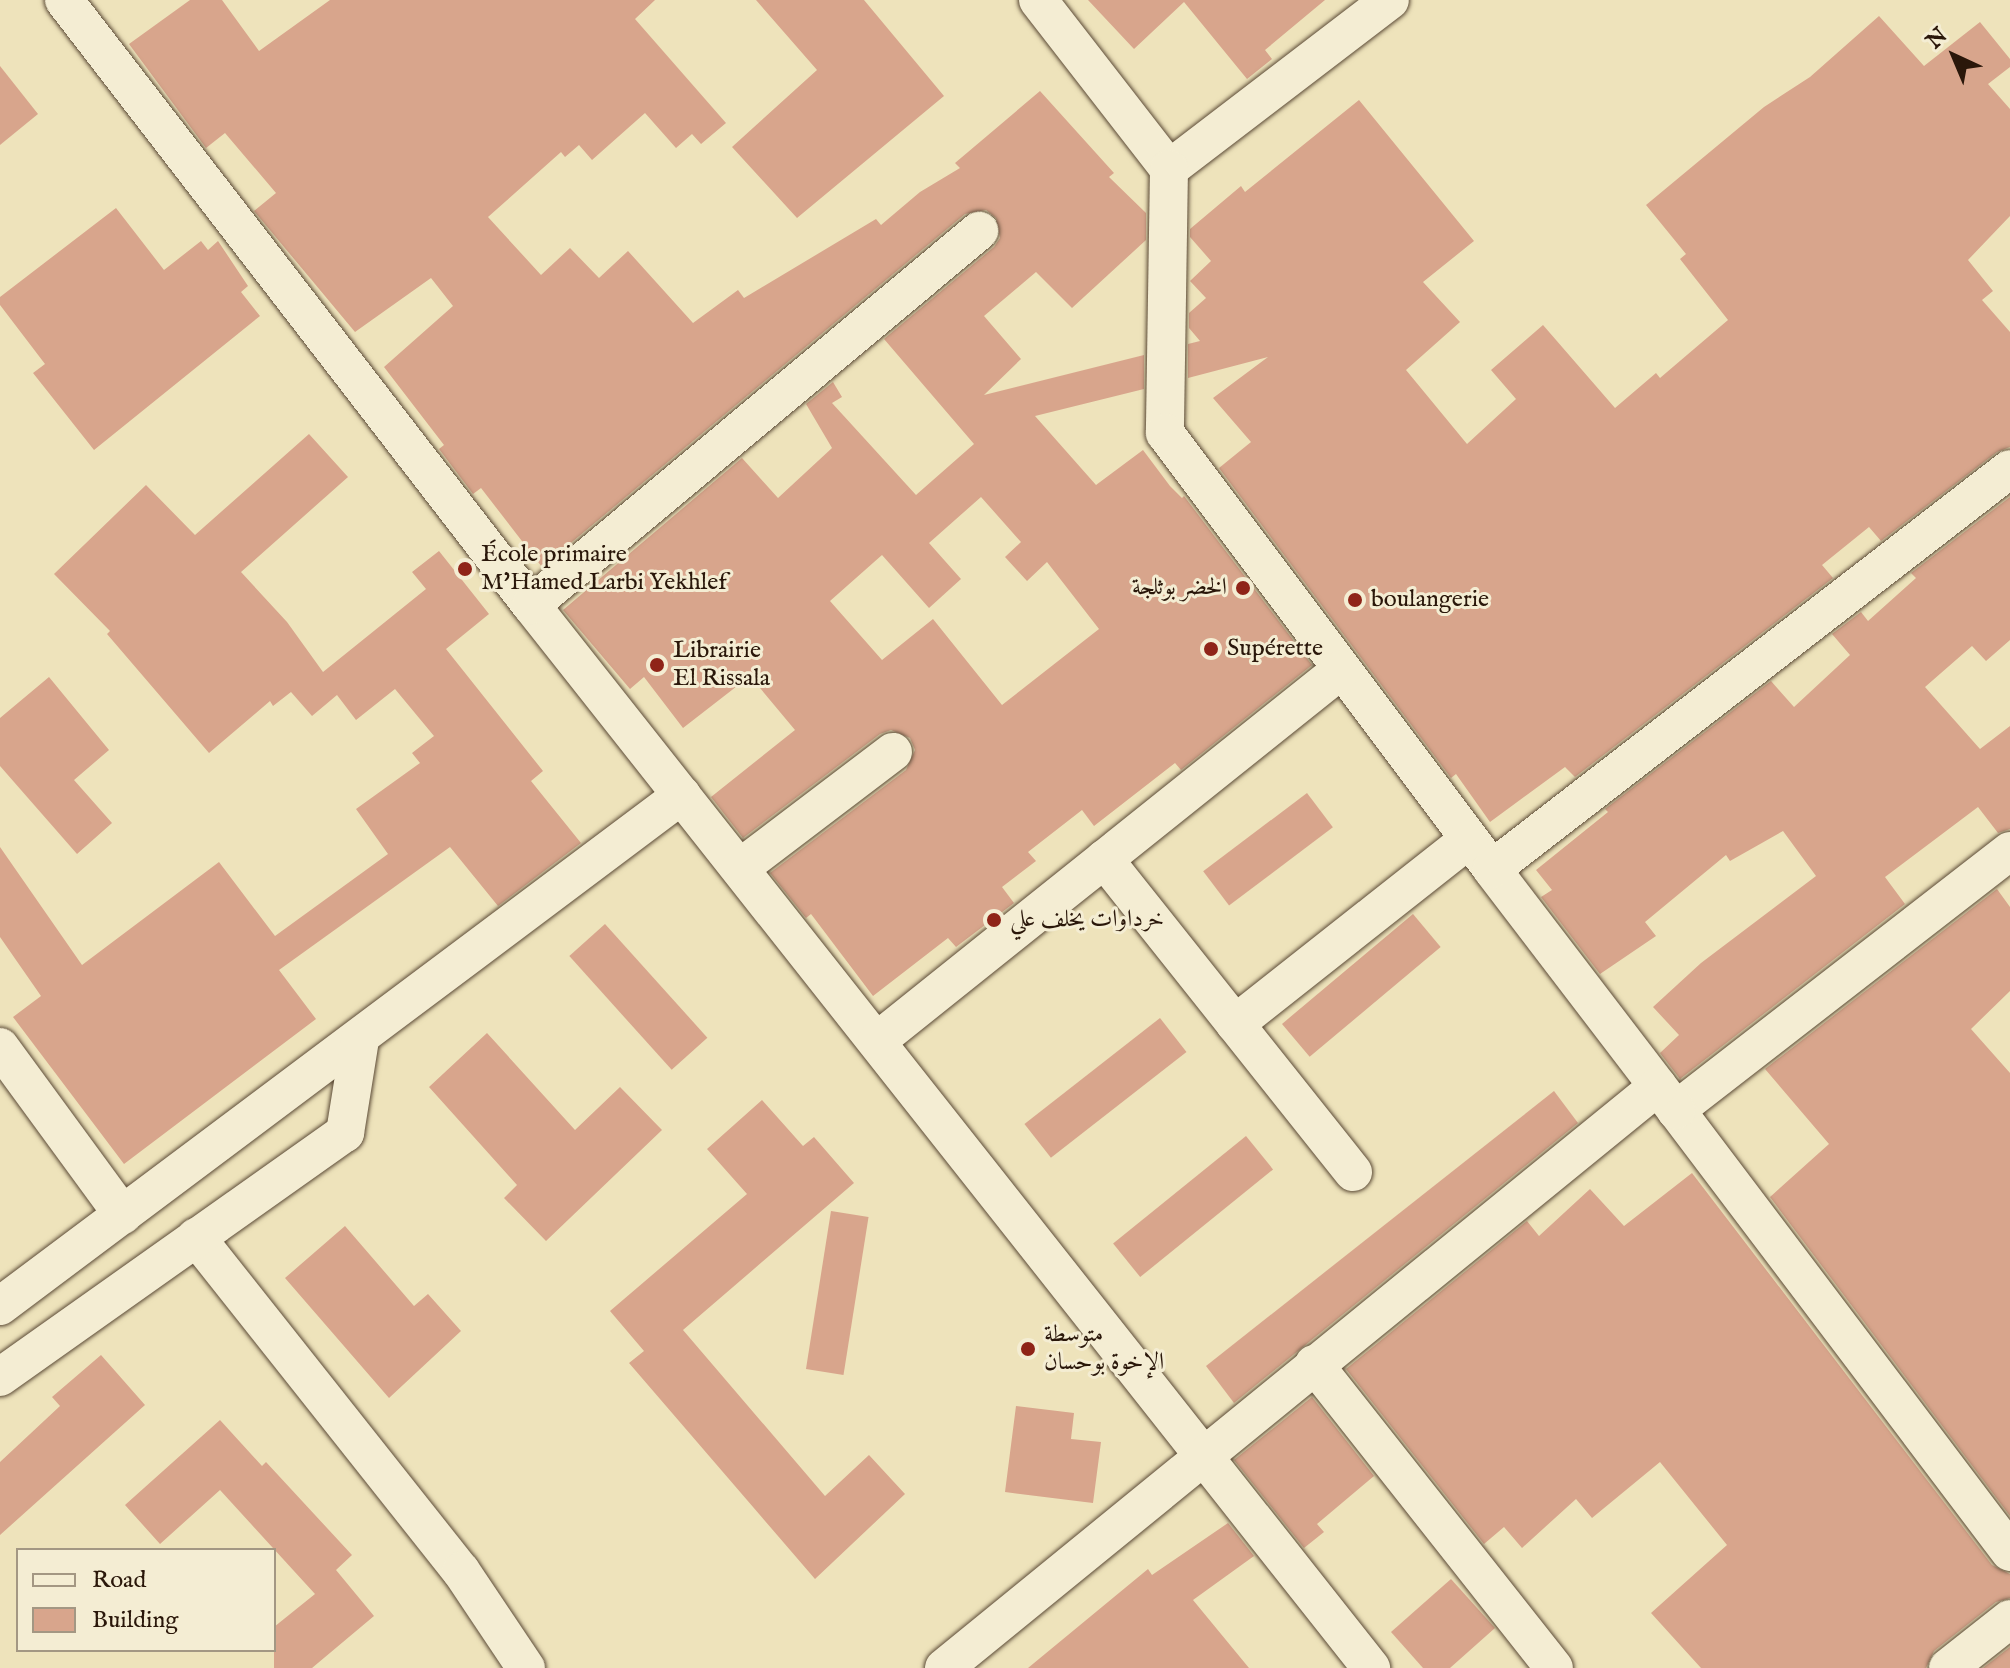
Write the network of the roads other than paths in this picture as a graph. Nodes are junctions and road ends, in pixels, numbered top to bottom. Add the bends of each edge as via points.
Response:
1 (64, 0) edge
2 (1038, 0) edge
3 (1390, 0) edge
4 (1169, 169) junction
5 (979, 231) dead end
6 (2010, 469) edge
7 (531, 605) junction
8 (1342, 669) junction
9 (893, 752) dead end
10 (682, 795) junction
11 (1469, 839) junction
12 (1104, 859) junction
13 (2007, 861) edge
14 (740, 868) junction
15 (1492, 869) junction
16 (1235, 1024) junction
17 (360, 1039) junction
18 (877, 1041) junction
19 (0, 1047) edge
20 (1667, 1098) junction
21 (1353, 1172) dead end
22 (123, 1215) junction
23 (196, 1237) junction
24 (0, 1306) edge
25 (1314, 1364) junction
26 (0, 1377) edge
27 (1204, 1454) junction
28 (2010, 1552) edge
29 (2010, 1619) edge
30 (526, 1668) edge
31 (944, 1668) edge
32 (1371, 1668) edge
33 (1554, 1668) edge
34 (1948, 1668) edge

1 - 7 street
2 - 4 street
3 - 4 street
4 - 8 street via 1165,433
5 - 7 street
6 - 15 street
7 - 10 street
8 - 11 street
8 - 12 street
9 - 14 street
10 - 14 street
10 - 17 street
11 - 15 street
11 - 16 street
12 - 16 street
12 - 18 street
13 - 20 street
14 - 18 street
15 - 20 street
16 - 21 street
17 - 22 street
17 - 23 street via 345,1133
18 - 27 street
19 - 22 street
20 - 25 street
20 - 28 street
22 - 24 street
23 - 26 street
23 - 30 street via 461,1571
25 - 27 street
25 - 33 street
27 - 31 street
27 - 32 street
29 - 34 street

